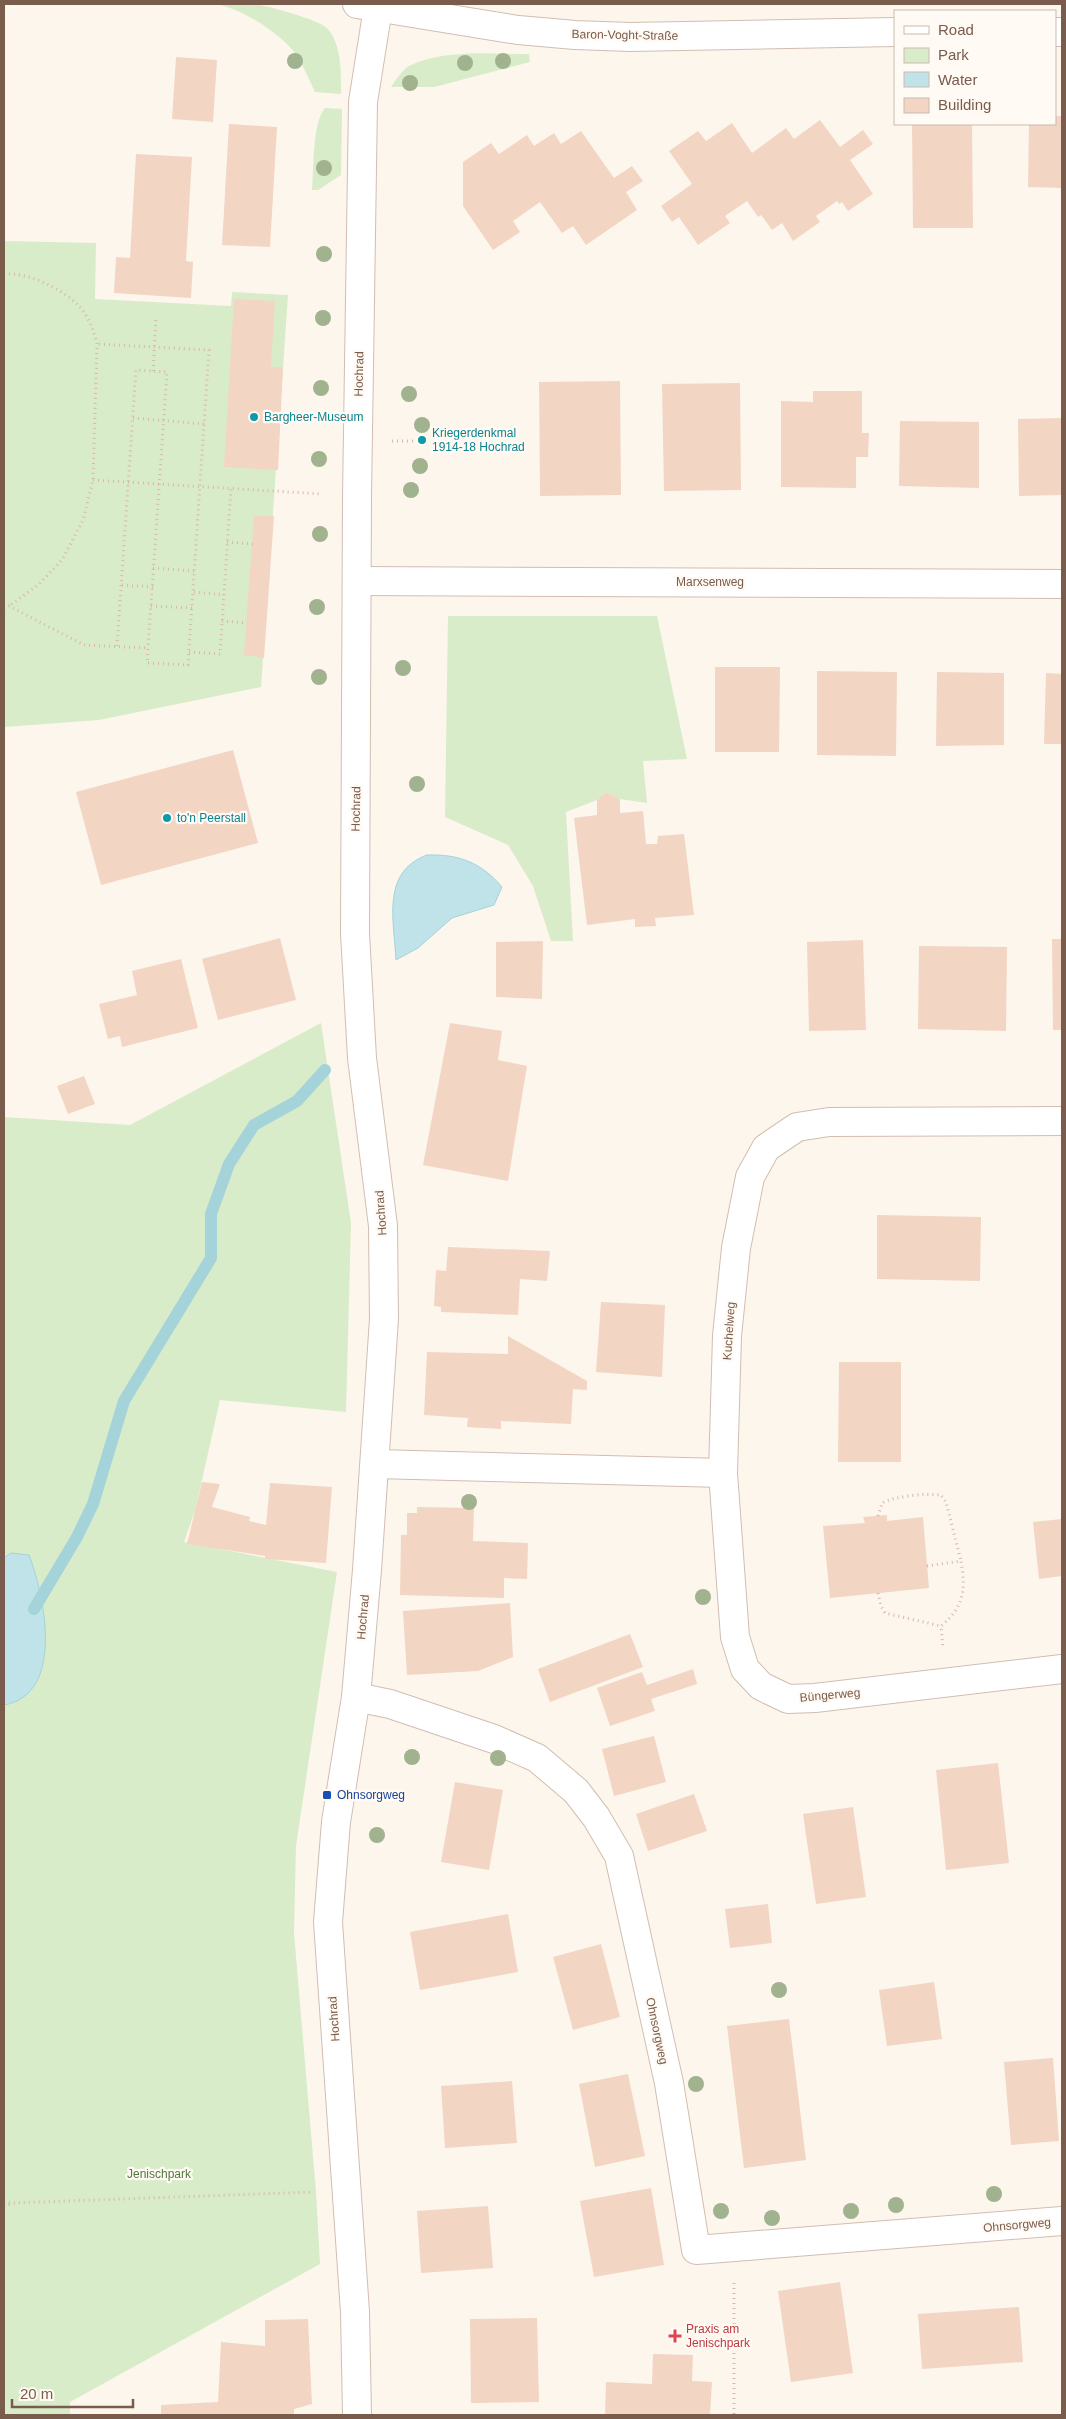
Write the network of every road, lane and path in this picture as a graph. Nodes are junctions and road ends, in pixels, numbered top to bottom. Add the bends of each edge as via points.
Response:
1 (367, 6) edge
2 (894, 32) edge
3 (4, 274) edge
4 (156, 320) dead end
5 (98, 344) junction
6 (155, 347) junction
7 (153, 371) junction
8 (133, 418) junction
9 (164, 420) junction
10 (205, 424) junction
11 (386, 441) dead end
12 (418, 441) dead end
13 (93, 480) junction
14 (128, 482) junction
15 (160, 484) junction
16 (201, 487) junction
17 (231, 489) junction
18 (357, 497) junction
19 (227, 542) junction
20 (253, 544) dead end
21 (153, 568) junction
22 (195, 571) junction
23 (358, 581) junction
24 (1062, 584) edge
25 (122, 585) junction
26 (152, 587) junction
27 (194, 592) junction
28 (224, 595) junction
29 (9, 606) junction
30 (151, 606) junction
31 (4, 608) edge
32 (192, 608) junction
33 (222, 621) junction
34 (247, 623) dead end
35 (117, 646) junction
36 (148, 648) junction
37 (190, 652) junction
38 (1062, 1121) edge
39 (375, 1464) junction
40 (723, 1473) junction
41 (878, 1516) dead end
42 (961, 1561) junction
43 (927, 1566) dead end
44 (878, 1594) dead end
45 (941, 1626) junction
46 (1062, 1669) edge
47 (948, 1683) junction
48 (356, 1697) junction
49 (316, 2192) dead end
50 (4, 2201) edge
51 (12, 2203) junction
52 (4, 2207) edge
53 (1062, 2221) edge
54 (733, 2247) junction
55 (357, 2415) edge
56 (734, 2415) edge

1 - 2 street, Baron-Voght-Straße via 518,30 575,35 630,37
1 - 18 street, Hochrad
3 - 5 path via 34,277 78,306 94,329
4 - 6 path
5 - 6 path
5 - 13 path
6 - 7 path
6 - 10 path via 210,350
7 - 8 path via 136,370
7 - 9 path via 167,372
8 - 9 path
8 - 14 path
9 - 10 path
9 - 15 path
10 - 16 path
11 - 12 path
13 - 14 path
13 - 29 path via 83,520 62,560 38,585
14 - 15 path
14 - 25 path
15 - 16 path
15 - 21 path
16 - 17 path
16 - 22 path
17 - 18 path
17 - 19 path
18 - 23 street, Hochrad
19 - 20 path
19 - 28 path
21 - 22 path
21 - 26 path
22 - 27 path
23 - 24 street, Marxsenweg
23 - 39 street, Hochrad via 356,972 362,1058 380,1188 384,1271
25 - 26 path
25 - 35 path
26 - 30 path
27 - 28 path
27 - 32 path
28 - 33 path
29 - 31 path
29 - 35 path via 84,645
30 - 32 path
30 - 36 path
32 - 37 path
33 - 34 path
33 - 37 path via 220,654
35 - 36 path
36 - 37 path via 147,663 188,666
38 - 40 street, Kuchelweg via 829,1122 797,1128 766,1148 750,1177 736,1248 727,1336
39 - 40 street
39 - 48 street, Hochrad
40 - 47 street, Büngerweg via 735,1637 745,1669 761,1686 788,1699
41 - 42 path via 882,1503 890,1498 941,1495 946,1502
42 - 43 path
42 - 45 path via 964,1595
44 - 45 path via 885,1613
45 - 47 path
46 - 47 street, Büngerweg
48 - 54 street, Ohnsorgweg via 390,1704 494,1739 537,1758 576,1791 596,1817 619,1856 669,2083 696,2250
48 - 55 street, Hochrad via 336,1822 328,1922 354,2312
49 - 51 path
50 - 51 path
51 - 52 path
53 - 54 street, Ohnsorgweg
54 - 56 path

